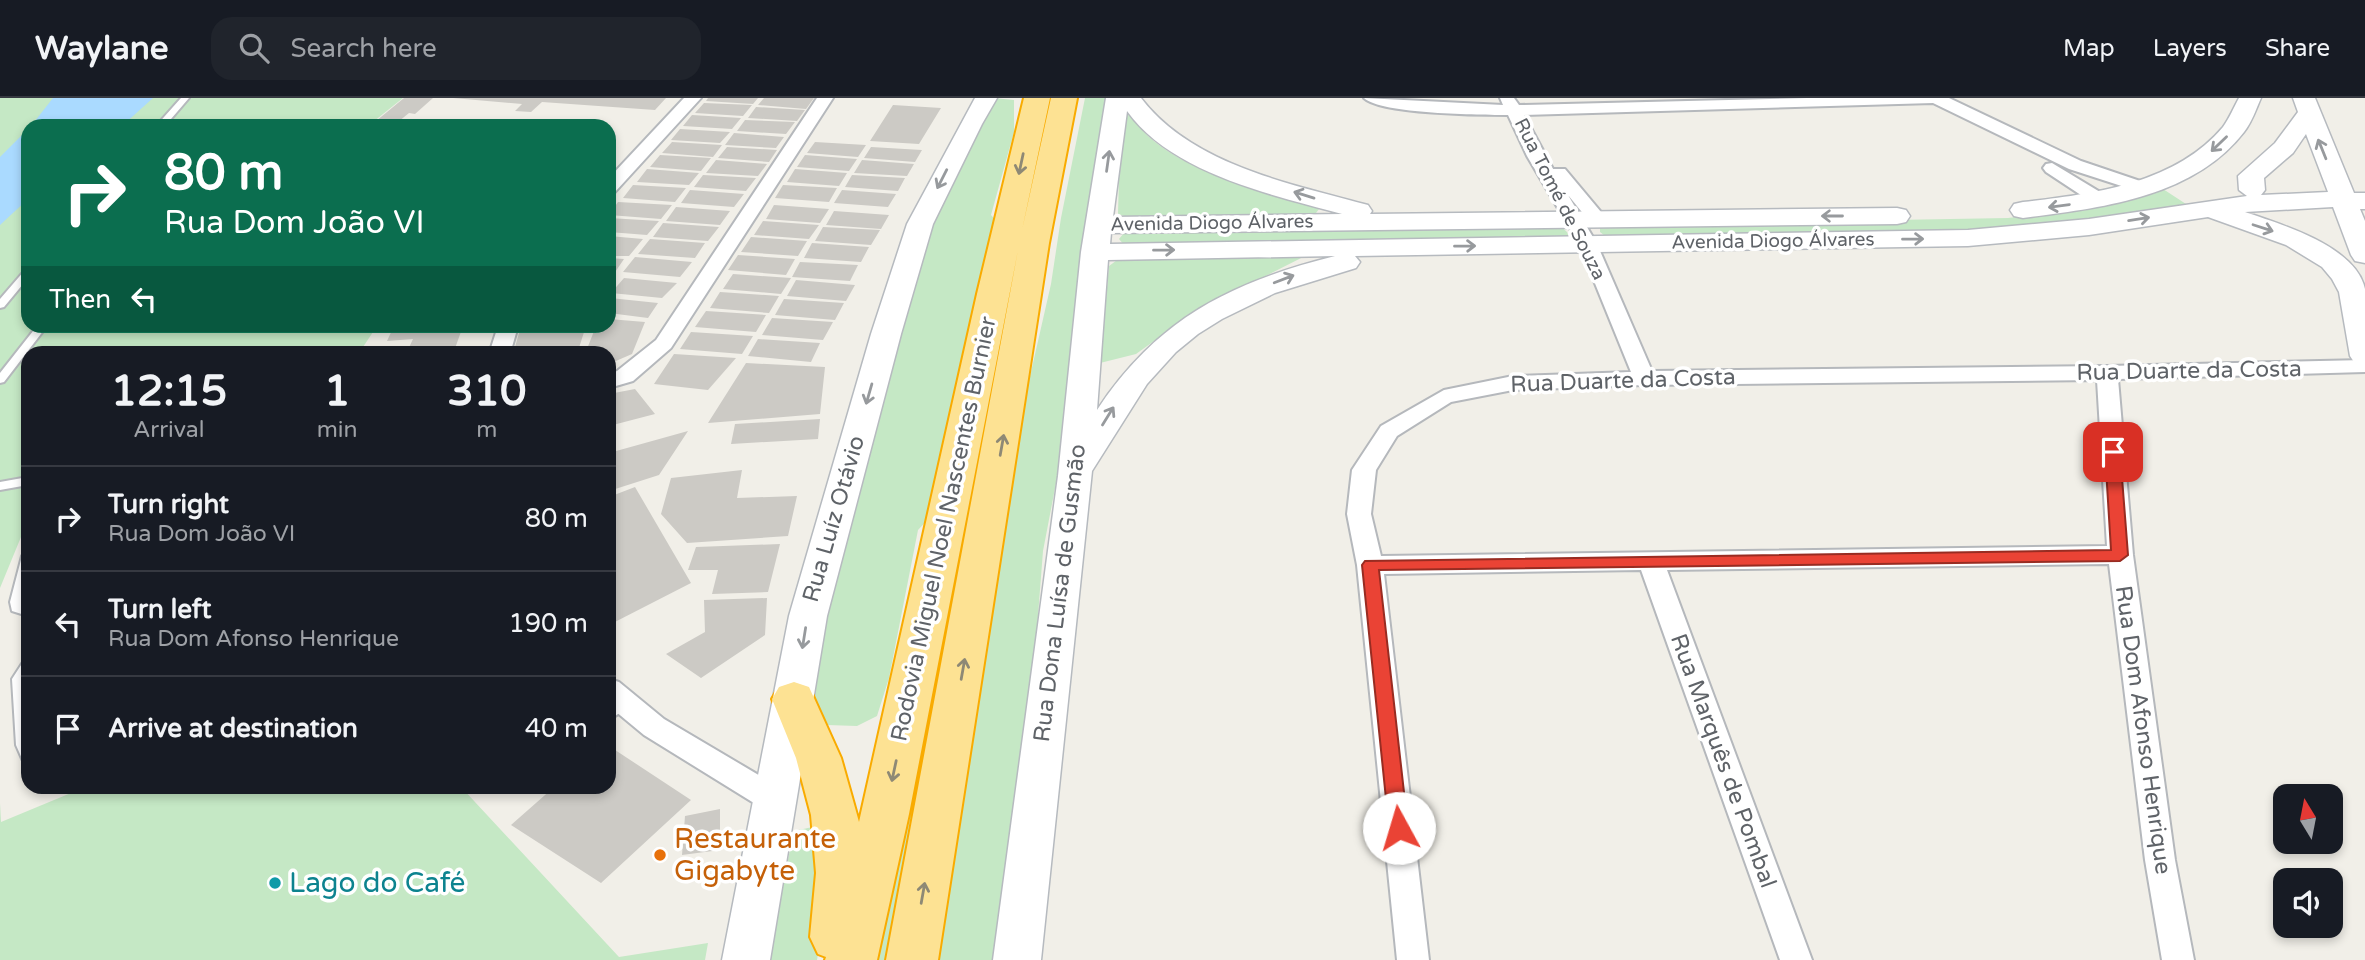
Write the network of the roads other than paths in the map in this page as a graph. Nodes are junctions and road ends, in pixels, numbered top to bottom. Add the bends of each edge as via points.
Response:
1 (185, 98) edge
2 (693, 98) edge
3 (825, 98) edge
4 (986, 98) edge
5 (1037, 98) edge
6 (1063, 98) edge
7 (1117, 98) edge
8 (1129, 98) edge
9 (1372, 98) edge
10 (1935, 98) edge
11 (2250, 98) edge
12 (1510, 104) edge
13 (2307, 105) edge
14 (1953, 106) junction
15 (166, 119) edge
16 (1529, 137) junction
17 (2174, 176) junction
18 (616, 180) edge
19 (2140, 187) junction
20 (2252, 190) junction
21 (2211, 192) junction
22 (2099, 198) junction
23 (2353, 199) edge
24 (1585, 218) junction
25 (1393, 221) junction
26 (1098, 238) junction
27 (1588, 243) junction
28 (1410, 247) junction
29 (2365, 256) edge
30 (21, 280) edge
31 (0, 305) edge
32 (21, 353) edge
33 (2365, 356) edge
34 (2365, 366) edge
35 (2107, 373) junction
36 (1644, 378) junction
37 (616, 379) edge
38 (0, 380) edge
39 (1075, 476) junction
40 (21, 482) edge
41 (0, 486) edge
42 (2120, 555) junction
43 (1651, 562) junction
44 (1370, 565) junction
45 (21, 583) edge
46 (21, 609) edge
47 (21, 676) edge
48 (794, 699) junction
49 (616, 703) edge
50 (21, 712) edge
51 (773, 799) junction
52 (746, 960) edge
53 (832, 960) edge
54 (851, 960) edge
55 (912, 960) edge
56 (1017, 960) edge
57 (1413, 960) edge
58 (1796, 960) edge
59 (2178, 960) edge

1 - 15 lane
2 - 18 street
3 - 37 street via 664,344
4 -> 48 street, Rua Luíz Otávio via 920,224 808,616
5 -> 54 highway, Rodovia Miguel Noel Nascentes Burnier
55 -> 6 highway, Rodovia Miguel Noel Nascentes Burnier via 1034,243
26 -> 7 street, Rua Dona Luísa de Gusmão
25 -> 8 street via 1285,189 1185,149 1156,131
9 - 12 street via 1467,111
10 - 12 street via 1726,107
10 - 14 street
11 -> 17 street, Avenida Diogo Álvares via 2242,121 2206,156
12 - 16 street, Rua Tomé de Souza
13 - 20 street via 2284,148 2250,176
23 -> 13 street
14 - 19 street via 2075,165
14 - 22 street
16 - 24 street
16 - 24 street, Rua Tomé de Souza via 1536,156
17 - 19 street, Avenida Diogo Álvares
17 - 21 street via 2174,184 2187,197
19 - 22 street, Avenida Diogo Álvares
20 - 21 street
20 - 23 street
21 - 23 street, Avenida Diogo Álvares
27 -> 21 street, Avenida Diogo Álvares via 1968,238 2052,232
21 -> 33 street via 2314,250 2341,271 2353,292
22 -> 24 street, Avenida Diogo Álvares via 2013,212 1944,216
23 - 29 street
24 - 25 street, Avenida Diogo Álvares
24 - 27 street, Rua Tomé de Souza
25 - 26 street, Avenida Diogo Álvares
26 -> 28 street, Avenida Diogo Álvares
26 - 39 street, Rua Dona Luísa de Gusmão
28 -> 27 street, Avenida Diogo Álvares
27 - 36 street, Rua Tomé de Souza
39 -> 28 street via 1109,413 1148,363 1188,329 1246,294 1307,271
30 - 31 lane
32 - 38 lane
34 - 35 street, Rua Duarte da Costa
35 - 36 street, Rua Duarte da Costa
35 - 42 street, Rua Dom Afonso Henrique
36 - 44 street, Rua Duarte da Costa via 1513,383 1444,397 1389,431 1364,470 1359,513
39 - 56 street, Rua Dona Luísa de Gusmão
40 - 41 lane
42 - 43 street
42 - 59 street, Rua Dom Afonso Henrique via 2160,860
43 - 44 street
43 - 58 street, Rua Marquês de Pombal
44 - 57 street, Rua Duarte da Costa
45 - 46 lane via 16,602
47 - 50 lane
48 - 51 street, Rua Luíz Otávio
48 - 53 highway via 825,773 839,826 841,906
49 - 51 street
51 - 52 street, Rua Luíz Otávio

